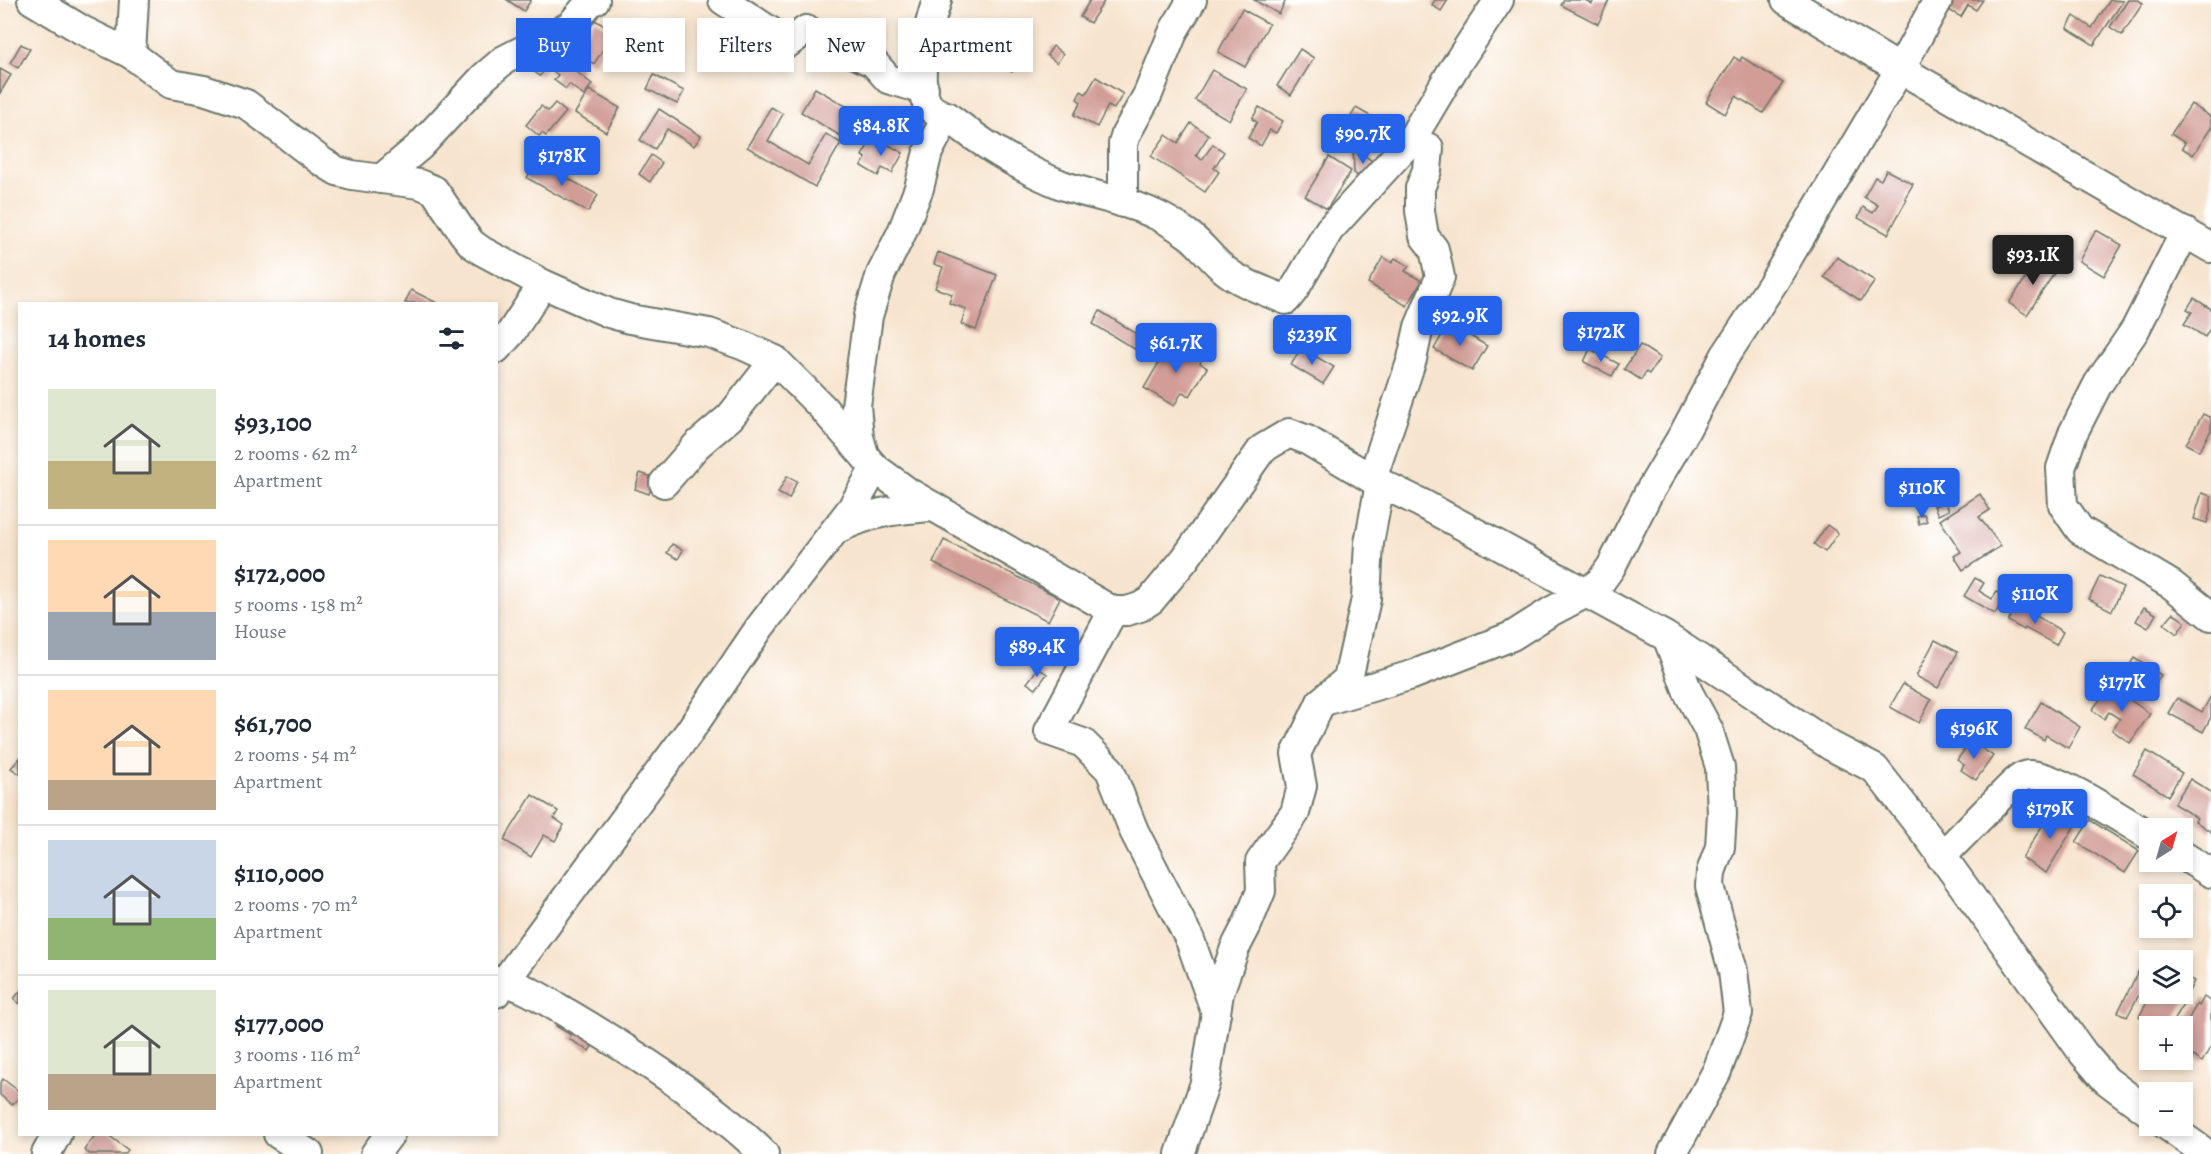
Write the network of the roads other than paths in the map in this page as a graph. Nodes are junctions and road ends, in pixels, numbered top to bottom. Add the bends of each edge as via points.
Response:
1 (32, 0) edge
2 (134, 0) edge
3 (595, 0) edge
4 (723, 0) edge
5 (937, 0) edge
6 (1192, 0) edge
7 (1499, 0) edge
8 (1786, 0) edge
9 (1938, 0) edge
10 (132, 54) junction
11 (1900, 69) junction
12 (924, 88) junction
13 (947, 116) junction
14 (1411, 140) junction
15 (381, 179) junction
16 (1123, 203) junction
17 (2185, 232) junction
18 (2211, 249) edge
19 (543, 284) junction
20 (498, 347) edge
21 (776, 360) junction
22 (870, 462) junction
23 (1376, 481) junction
24 (664, 483) dead end
25 (934, 507) junction
26 (835, 530) junction
27 (1586, 593) junction
28 (1113, 611) junction
29 (2211, 616) edge
30 (1668, 639) junction
31 (1320, 702) junction
32 (2139, 830) edge
33 (1941, 857) junction
34 (2193, 862) edge
35 (2211, 873) edge
36 (499, 985) edge
37 (1216, 1015) junction
38 (2139, 1105) edge
39 (56, 1136) edge
40 (281, 1136) edge
41 (388, 1136) edge
42 (2182, 1136) edge
43 (46, 1154) edge
44 (309, 1154) edge
45 (375, 1154) edge
46 (764, 1154) edge
47 (1180, 1154) edge
48 (1672, 1154) edge
49 (2207, 1154) edge

1 - 10 street
2 - 10 street
3 - 15 street via 570,26 504,60 420,146
4 - 12 street via 788,43 806,30 874,63 888,79
5 - 12 street via 925,41
6 - 16 street via 1126,134
7 - 14 street
8 - 11 street
9 - 11 street
10 - 15 street via 171,84 246,104 337,171
11 - 17 street
11 - 27 street via 1725,356 1611,567
12 - 13 street via 926,102 934,112
13 - 16 street via 1010,161 1062,185
13 - 22 street via 928,152 919,188 881,274 868,316 856,406 859,437
14 - 16 street via 1329,230 1286,300 1226,272 1190,236 1167,220
14 - 23 street via 1430,152 1420,188 1420,211 1424,236 1434,249 1440,276 1419,327
15 - 19 street via 434,190 472,244
17 - 18 street
17 - 29 street via 2135,330 2098,384 2073,433 2061,468 2063,505 2080,530 2172,585
19 - 20 street
19 - 21 street via 609,313 709,333
21 - 22 street
21 - 24 street via 730,417 697,445
22 - 25 street
22 - 26 street via 852,508
23 - 27 street
23 - 28 street via 1308,440 1288,433 1262,449 1185,559 1151,600 1140,608
23 - 31 street via 1366,598 1348,679
25 - 26 street via 874,513
25 - 28 street
26 - 36 street
27 - 30 street
27 - 31 street via 1512,636 1412,675
28 - 37 street via 1049,731 1083,743 1110,770 1134,831 1190,940
30 - 33 street via 1831,746 1875,769
30 - 48 street via 1688,692 1708,729 1720,767 1720,847 1710,886 1733,971 1738,1013 1717,1071
31 - 37 street via 1296,754 1302,786 1295,813 1260,862 1261,891 1234,948
32 - 33 street via 2057,783 2030,774 2020,777
33 - 38 street via 2083,1053 2106,1080
34 - 35 street
36 - 46 street via 535,994 638,1057 706,1105
37 - 47 street via 1205,1083
39 - 43 street
40 - 44 street
41 - 45 street
42 - 49 street

